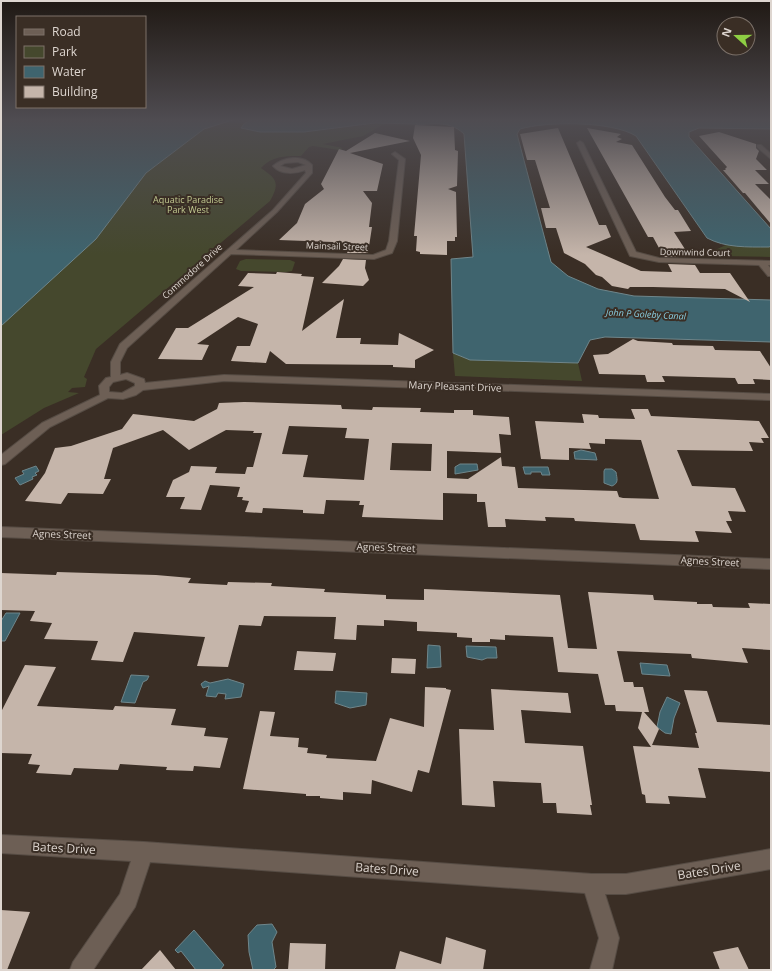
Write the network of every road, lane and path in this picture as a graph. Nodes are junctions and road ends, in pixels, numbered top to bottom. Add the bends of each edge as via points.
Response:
1 (278, 164) edge
2 (401, 164) edge
3 (590, 164) edge
4 (308, 167) joint
5 (289, 171) junction
6 (296, 185) junction
7 (229, 252) junction
8 (761, 262) junction
9 (771, 262) edge
10 (771, 274) edge
11 (116, 378) junction
12 (140, 387) junction
13 (107, 395) junction
14 (771, 398) edge
15 (1, 461) edge
16 (1, 532) edge
17 (771, 564) edge
18 (1, 844) edge
19 (144, 852) junction
20 (771, 860) edge
21 (592, 884) junction
22 (81, 970) edge
23 (601, 970) edge

1 - 5 street via 276,166 279,169
2 - 7 street, Mainsail Street via 393,241 389,251 374,257
3 - 8 street, Downwind Court via 628,248 634,254 659,260
4 - 5 street
4 - 6 street, Commodore Drive via 309,173
5 - 6 street via 296,180
6 - 7 street, Commodore Drive via 276,211
7 - 11 street, Commodore Drive via 124,346 113,369
8 - 9 street
8 - 10 street
11 - 12 street via 137,378
11 - 13 street via 104,386 104,393
12 - 13 street via 133,393 122,396
12 - 14 street, Mary Pleasant Drive via 224,378
13 - 15 street via 46,424
16 - 17 street, Agnes Street
18 - 19 street, Bates Drive
19 - 21 street, Bates Drive
19 - 22 street via 128,900
20 - 21 street, Bates Drive via 626,884
21 - 23 street via 609,938

